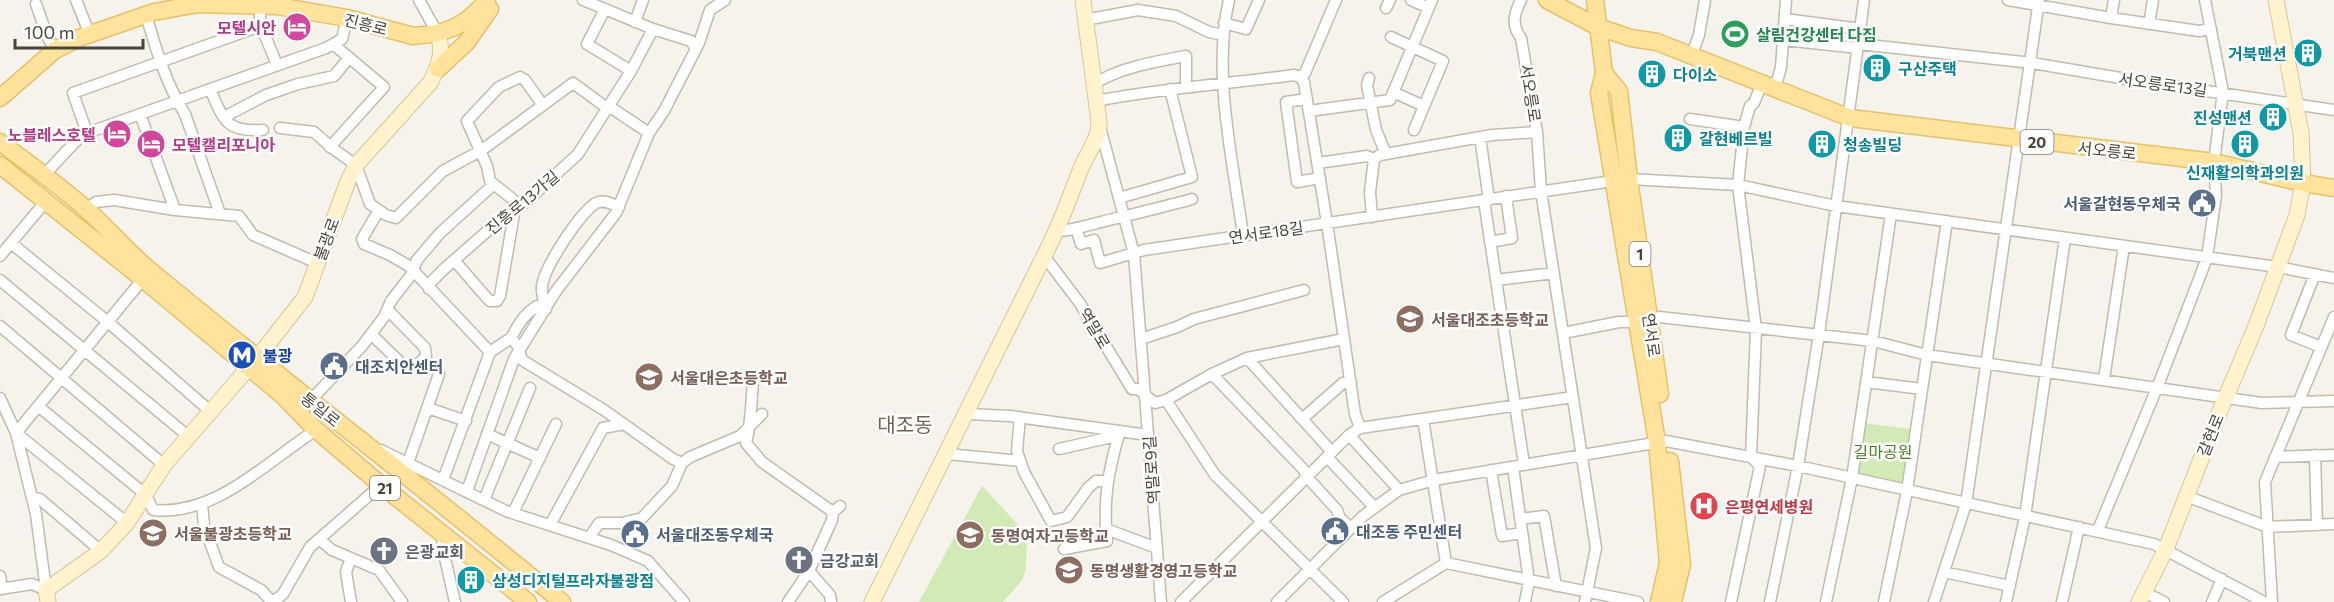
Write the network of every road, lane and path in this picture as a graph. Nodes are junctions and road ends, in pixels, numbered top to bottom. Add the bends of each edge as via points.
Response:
1 (76, 0) edge
2 (418, 0) edge
3 (490, 0) edge
4 (583, 0) edge
5 (643, 0) edge
6 (725, 0) edge
7 (1083, 0) edge
8 (1229, 0) edge
9 (1259, 0) edge
10 (1336, 0) edge
11 (1411, 0) edge
12 (1521, 0) edge
13 (1547, 0) edge
14 (1595, 0) edge
15 (1705, 0) edge
16 (1786, 0) edge
17 (1864, 0) edge
18 (2008, 0) edge
19 (2114, 0) edge
20 (2153, 0) edge
21 (2205, 0) edge
22 (2276, 0) edge
23 (2039, 2) edge
24 (191, 3) edge
25 (238, 3) edge
26 (36, 4) dead end
27 (1431, 4) edge
28 (260, 6) junction
29 (309, 6) edge
30 (156, 9) edge
31 (604, 9) junction
32 (347, 18) junction
33 (2111, 18) junction
34 (1785, 19) junction
35 (1085, 20) junction
36 (635, 22) junction
37 (260, 23) junction
38 (1224, 23) junction
39 (2149, 24) junction
40 (1598, 27) junction
41 (653, 29) junction
42 (1861, 29) junction
43 (2211, 29) junction
44 (438, 34) junction
45 (90, 35) junction
46 (1223, 35) junction
47 (1391, 37) dead end
48 (1784, 40) junction
49 (333, 44) junction
50 (1412, 46) junction
51 (1858, 46) junction
52 (696, 49) junction
53 (55, 50) junction
54 (349, 57) junction
55 (1691, 57) junction
56 (160, 62) junction
57 (2031, 63) junction
58 (277, 65) junction
59 (438, 69) junction
60 (631, 71) junction
61 (1300, 77) junction
62 (1369, 78) dead end
63 (1094, 85) junction
64 (1223, 85) junction
65 (1186, 86) junction
66 (1768, 86) junction
67 (210, 89) junction
68 (1170, 89) junction
69 (1393, 92) junction
70 (2223, 92) junction
71 (1307, 99) junction
72 (1, 100) edge
73 (177, 101) junction
74 (1096, 101) junction
75 (1370, 102) junction
76 (542, 104) junction
77 (2295, 104) junction
78 (1424, 106) junction
79 (607, 108) junction
80 (2334, 110) edge
81 (1309, 111) junction
82 (140, 114) junction
83 (224, 117) junction
84 (1850, 118) junction
85 (1690, 119) dead end
86 (1099, 124) junction
87 (1744, 127) junction
88 (280, 128) dead end
89 (263, 130) dead end
90 (1414, 130) dead end
91 (1537, 132) junction
92 (87, 133) junction
93 (650, 133) junction
94 (1480, 137) junction
95 (2019, 140) junction
96 (0, 142) edge
97 (330, 147) junction
98 (480, 150) junction
99 (1386, 154) junction
100 (1374, 159) junction
101 (2214, 162) junction
102 (1318, 163) junction
103 (0, 165) edge
104 (356, 165) junction
105 (44, 175) junction
106 (1320, 178) junction
107 (1621, 180) junction
108 (2303, 183) junction
109 (493, 185) junction
110 (1738, 185) junction
111 (2334, 188) edge
112 (1542, 191) junction
113 (1506, 196) junction
114 (1119, 198) junction
115 (1192, 199) dead end
116 (1487, 199) junction
117 (46, 201) junction
118 (1836, 206) junction
119 (619, 207) junction
120 (86, 209) junction
121 (516, 209) junction
122 (175, 210) junction
123 (379, 210) junction
124 (220, 214) junction
125 (1891, 214) junction
126 (1372, 217) junction
127 (1124, 218) junction
128 (1947, 221) junction
129 (1328, 223) junction
130 (1076, 228) junction
131 (2005, 229) junction
132 (1057, 230) junction
133 (1242, 236) junction
134 (2065, 238) junction
135 (1490, 242) junction
136 (11, 243) junction
137 (2124, 246) junction
138 (1134, 254) junction
139 (0, 256) edge
140 (1044, 256) junction
141 (2207, 258) junction
142 (454, 260) junction
143 (317, 263) junction
144 (2278, 267) junction
145 (412, 272) junction
146 (1554, 273) junction
147 (2315, 274) junction
148 (2334, 278) edge
149 (143, 279) junction
150 (0, 280) edge
151 (1496, 280) junction
152 (429, 289) junction
153 (1304, 290) dead end
154 (546, 309) junction
155 (388, 310) junction
156 (2334, 317) edge
157 (1644, 321) junction
158 (108, 322) junction
159 (0, 326) edge
160 (1756, 329) junction
161 (1563, 333) junction
162 (371, 334) junction
163 (1819, 334) junction
164 (511, 338) junction
165 (1141, 339) junction
166 (1344, 339) junction
167 (1873, 341) junction
168 (2327, 343) edge
169 (84, 351) junction
170 (490, 352) junction
171 (520, 352) junction
172 (1927, 355) junction
173 (1247, 358) junction
174 (253, 363) junction
175 (1987, 364) junction
176 (2046, 372) junction
177 (439, 374) dead end
178 (1212, 374) junction
179 (62, 378) junction
180 (2104, 379) junction
181 (1351, 382) junction
182 (1866, 382) junction
183 (753, 383) dead end
184 (530, 388) dead end
185 (2156, 388) junction
186 (1922, 389) junction
187 (1146, 396) junction
188 (1573, 397) junction
189 (0, 398) edge
190 (2226, 398) junction
191 (1166, 400) junction
192 (310, 401) junction
193 (2334, 401) edge
194 (2297, 403) junction
195 (38, 406) junction
196 (1514, 406) junction
197 (428, 408) junction
198 (210, 411) junction
199 (762, 414) dead end
200 (967, 414) junction
201 (1020, 417) junction
202 (1302, 419) junction
203 (1423, 419) junction
204 (466, 421) junction
205 (556, 424) dead end
206 (624, 424) junction
207 (314, 428) junction
208 (750, 428) junction
209 (1360, 428) junction
210 (1120, 431) junction
211 (16, 434) junction
212 (487, 434) junction
213 (1148, 435) junction
214 (1349, 435) junction
215 (188, 436) junction
216 (1662, 441) junction
217 (368, 443) junction
218 (507, 443) junction
219 (1059, 449) dead end
220 (1581, 453) junction
221 (947, 454) junction
222 (2334, 454) edge
223 (1329, 455) junction
224 (2315, 455) junction
225 (1751, 457) junction
226 (2275, 457) junction
227 (540, 458) junction
228 (1020, 461) junction
229 (408, 463) junction
230 (682, 463) junction
231 (164, 465) junction
232 (1518, 465) junction
233 (1798, 466) junction
234 (1491, 470) junction
235 (1307, 477) junction
236 (1852, 478) junction
237 (443, 480) junction
238 (1434, 480) junction
239 (1107, 481) junction
240 (381, 485) junction
241 (1399, 490) junction
242 (1907, 490) junction
243 (466, 491) junction
244 (146, 495) junction
245 (2186, 496) junction
246 (32, 497) junction
247 (484, 500) junction
248 (202, 503) junction
249 (1966, 504) junction
250 (1374, 507) junction
251 (513, 513) junction
252 (2025, 517) junction
253 (1520, 519) junction
254 (1263, 522) junction
255 (127, 524) junction
256 (2334, 524) edge
257 (550, 525) junction
258 (2317, 525) junction
259 (2079, 527) junction
260 (2268, 527) junction
261 (1351, 528) junction
262 (1106, 529) junction
263 (2098, 530) junction
264 (1522, 533) junction
265 (444, 536) junction
266 (589, 538) junction
267 (319, 539) junction
268 (1157, 548) junction
269 (1064, 549) dead end
270 (2166, 549) junction
271 (101, 551) junction
272 (351, 558) junction
273 (1446, 563) junction
274 (1311, 569) junction
275 (809, 571) junction
276 (1944, 572) junction
277 (0, 576) edge
278 (2222, 579) junction
279 (1529, 581) junction
280 (1556, 586) junction
281 (2010, 586) junction
282 (1, 589) edge
283 (47, 596) edge
284 (1586, 597) edge
285 (2142, 597) edge
286 (272, 602) edge
287 (351, 602) edge
288 (402, 602) edge
289 (455, 602) edge
290 (528, 602) edge
291 (562, 602) edge
292 (684, 602) edge
293 (788, 602) edge
294 (831, 602) edge
295 (872, 602) edge
296 (1161, 602) edge
297 (1182, 602) edge
298 (1277, 602) edge
299 (1343, 602) edge
300 (1383, 602) edge
301 (1525, 602) edge
302 (1638, 602) edge
303 (1659, 602) edge
304 (1673, 602) edge
305 (1731, 602) edge
306 (1770, 602) edge
307 (1826, 602) edge
308 (1884, 602) edge
309 (1934, 602) edge
310 (2006, 602) edge
311 (2062, 602) edge
312 (2164, 602) edge
313 (2212, 602) edge
314 (2264, 602) edge
315 (2272, 602) edge

1 - 45 street
2 - 44 street
3 - 44 main road, 진흥로 via 462,24
3 - 59 main road via 488,15
4 - 31 street
5 - 36 street
6 - 52 street via 710,10
7 - 35 main road
8 - 38 street
9 - 38 street via 1246,29
10 - 61 street
11 - 27 street
12 - 91 street, 서오릉로 via 1514,14
13 - 40 main road, 서오릉로 / 20
14 - 40 main road, 연서로 / 1
15 - 55 street
16 - 34 street
17 - 42 street
18 - 23 street
19 - 33 street
20 - 39 street
21 - 43 street
22 - 77 main road, 갈현로
23 - 33 street
23 - 57 street
24 - 25 main road, 진흥로
24 - 30 main road, 진흥로
25 - 28 main road, 진흥로
26 - 53 street
27 - 50 street
28 - 29 main road, 진흥로
28 - 37 street
29 - 32 main road, 진흥로
30 - 45 main road, 진흥로
30 - 56 street
31 - 36 street
31 - 60 street via 587,44
32 - 44 main road, 진흥로 via 414,36
32 - 49 street via 342,39
33 - 39 street
34 - 42 street
34 - 48 street
35 - 46 street via 1138,10 1176,16
35 - 63 main road
36 - 41 street
37 - 56 street
37 - 58 street
38 - 46 street
39 - 43 street
40 - 55 main road, 서오릉로 / 20 via 1657,42
40 - 107 main road, 연서로 / 1 via 1604,73 1599,93
41 - 52 street via 691,41
41 - 60 street, 진흥로13가길
42 - 51 street
43 - 70 street
44 - 59 main road via 442,53
45 - 53 main road, 진흥로
46 - 64 street
47 - 50 street
48 - 51 street, 서오릉로13길
48 - 66 street via 1781,67
49 - 54 street
49 - 58 street
50 - 69 street
50 - 78 street via 1443,61
51 - 57 street, 서오릉로13길
51 - 84 street
52 - 93 street
53 - 72 main road, 진흥로
54 - 83 street via 334,76 266,95
54 - 97 street via 384,87
55 - 66 main road, 서오릉로 / 20
56 - 73 street
56 - 92 street via 73,93
57 - 70 street, 서오릉로13길
57 - 95 street
58 - 67 street
59 - 104 main road, 불광로 via 430,83
60 - 79 street, 진흥로13가길
61 - 64 street
61 - 71 street
62 - 75 street
63 - 65 street via 1153,62 1186,56
63 - 74 main road
64 - 65 street
64 - 133 street
65 - 68 street
66 - 84 main road, 서오릉로 / 20
66 - 87 street via 1750,106
67 - 73 street
67 - 83 street
68 - 74 street
68 - 114 street via 1192,177
69 - 75 street via 1390,100
69 - 78 street
70 - 77 street, 서오릉로13길
70 - 101 street
71 - 81 street
71 - 106 street via 1286,102 1297,182
73 - 82 street
73 - 124 street
74 - 86 main road
75 - 81 street
75 - 99 street
76 - 79 street via 573,83
76 - 98 street
76 - 98 street via 520,77 499,87 467,121
77 - 80 street
77 - 108 main road, 갈현로 via 2301,133
78 - 90 street
79 - 93 street
79 - 121 street, 진흥로13가길 via 578,154
81 - 102 street
82 - 92 street
82 - 122 street
83 - 89 street via 233,128
84 - 95 main road, 서오릉로 / 20
84 - 118 street
85 - 87 street
86 - 114 street, 역말로9길
86 - 132 main road via 1099,133
87 - 110 street
88 - 97 street via 314,132
91 - 94 street
91 - 112 street, 서오릉로
92 - 105 street
93 - 119 street
94 - 99 street
94 - 116 street
95 - 101 main road, 서오릉로 / 20
95 - 131 street
96 - 105 main road, 통일로 / 21
97 - 104 street
98 - 109 street
98 - 123 street via 443,171 396,218
99 - 100 street
100 - 102 street via 1367,156
100 - 126 street
101 - 108 main road, 서오릉로 / 20
101 - 141 street via 2216,195
102 - 106 street
103 - 117 main road, 통일로 / 21
104 - 123 street via 370,204
104 - 143 main road, 불광로
105 - 120 main road, 통일로 / 21
106 - 129 street
107 - 110 street, 연서로18길
107 - 112 street, 연서로18길
107 - 157 main road, 연서로 / 1
108 - 111 main road, 서오릉로 / 20
108 - 144 main road, 갈현로 via 2297,215
109 - 121 street via 516,202
109 - 145 street via 440,233
110 - 118 street, 연서로18길
110 - 160 street
112 - 113 street, 연서로18길
112 - 146 street
113 - 116 street, 연서로18길
113 - 135 street via 1512,238
114 - 127 street, 역말로9길
115 - 127 street
116 - 126 street, 연서로18길
116 - 135 street
117 - 136 street
117 - 149 main road, 통일로 / 21
118 - 125 street, 연서로18길
118 - 163 street
119 - 154 street
119 - 154 street via 607,201 597,203 560,246 541,287
120 - 122 street via 96,202 114,200
120 - 174 main road, 통일로 / 21
121 - 142 street, 진흥로13가길
121 - 142 street via 497,301 490,301
122 - 124 street
123 - 145 street via 362,239 364,244 409,266
124 - 143 street via 238,216 253,235
125 - 128 street, 연서로18길
125 - 167 street
126 - 129 street, 연서로18길
127 - 130 street
127 - 138 street, 역말로9길
128 - 131 street, 연서로18길
128 - 172 street
129 - 133 street, 연서로18길
129 - 166 street
130 - 132 street via 1068,232
130 - 138 street, 연서로18길 via 1081,244 1095,240 1100,263
131 - 134 street, 연서로18길
131 - 175 street
132 - 140 main road
133 - 138 street, 연서로18길
134 - 137 street, 연서로18길
134 - 176 street
135 - 151 street
136 - 139 street
136 - 158 street
137 - 141 street, 연서로18길
137 - 180 street
138 - 165 street, 역말로9길
140 - 187 street, 역말로 via 1079,302 1132,389
140 - 200 main road
141 - 144 street, 연서로18길
141 - 185 street
142 - 152 street, 진흥로13가길 via 431,282
143 - 174 main road, 불광로 via 304,297
144 - 147 street
144 - 190 main road, 갈현로
145 - 152 street
145 - 155 street
146 - 151 street
146 - 161 street
147 - 148 street
147 - 168 street via 2290,334
149 - 158 street
149 - 174 main road, 통일로 / 21
150 - 169 street
151 - 196 street
152 - 170 street
153 - 165 street via 1194,319
154 - 164 street via 537,306 529,311
154 - 171 street
155 - 162 street
155 - 162 street via 425,348 426,357 412,369 406,368
156 - 168 street
157 - 160 street via 1659,317
157 - 161 street
157 - 216 main road, 연서로 / 1
158 - 169 street
158 - 198 street
159 - 179 street
160 - 163 street
160 - 225 street
161 - 188 street
162 - 192 street
163 - 167 street
163 - 233 street
164 - 170 street
164 - 171 street
165 - 187 street, 역말로9길
166 - 173 street
166 - 181 street
167 - 172 street
167 - 182 street
168 - 194 street
169 - 179 street
169 - 215 street
170 - 204 street
171 - 206 street via 522,360
171 - 212 street
172 - 175 street
172 - 186 street
173 - 178 street
173 - 202 street
174 - 192 main road, 통일로 / 21
174 - 198 main road, 불광로
174 - 207 main road, 통일로 / 21
175 - 176 street
175 - 249 street
176 - 180 street
176 - 252 street
177 - 197 street
178 - 191 street
178 - 235 street
179 - 195 street
179 - 231 street
180 - 185 street
181 - 202 street via 1343,383
181 - 209 street
182 - 186 street
182 - 236 street
183 - 208 street
184 - 218 street
185 - 190 street
185 - 263 street
186 - 242 street
187 - 191 street via 1155,404
187 - 213 street, 역말로9길
188 - 196 street
188 - 220 street
189 - 211 street
190 - 194 street
190 - 245 main road, 갈현로
191 - 254 street via 1215,475
192 - 217 main road, 통일로 / 21
193 - 194 street
194 - 226 street
195 - 211 street
195 - 244 street
196 - 203 street
196 - 232 street
197 - 204 street
197 - 229 street
198 - 215 main road, 불광로
199 - 208 street
200 - 201 street
200 - 221 main road
201 - 210 street
201 - 228 street
202 - 223 street
203 - 209 street
203 - 238 street
204 - 237 street
205 - 227 street
206 - 230 street
206 - 257 street via 603,428
207 - 240 main road, 통일로 / 21
207 - 248 street via 244,482
208 - 230 street
208 - 275 street via 746,443 762,462 836,509
209 - 214 street
210 - 213 street
210 - 219 street, 역말로9길 via 1112,437
210 - 239 street, 역말로9길
211 - 246 street
211 - 255 street
212 - 218 street
212 - 243 street
213 - 268 street, 역말로9길
214 - 223 street
214 - 241 street
215 - 231 main road, 불광로
216 - 220 street
216 - 225 street
216 - 303 main road, 연서로 / 1 via 1668,563
216 - 304 main road, 연서로 / 1 via 1682,564
217 - 229 street
217 - 291 main road, 통일로 / 21
218 - 227 street
218 - 247 street
220 - 232 street
220 - 284 street via 1596,548
221 - 228 street
221 - 295 main road
222 - 224 street
223 - 235 street
223 - 250 street
224 - 226 street
224 - 258 street
225 - 233 street
225 - 305 street via 1760,466
226 - 260 street via 2265,482
227 - 251 street
228 - 239 street via 1051,521 1067,518 1088,488 1096,481
229 - 237 street
230 - 266 street via 672,486 642,518 599,523
231 - 244 main road, 불광로
232 - 234 street
232 - 253 street
233 - 236 street
233 - 306 street
234 - 238 street
234 - 264 street via 1502,536
235 - 254 street
235 - 261 street
236 - 242 street
236 - 307 street
237 - 243 street
238 - 241 street
238 - 273 street
239 - 262 street, 역말로9길
240 - 265 main road, 통일로 / 21
240 - 267 street
241 - 250 street
242 - 249 street
242 - 308 street
243 - 247 street
244 - 248 street via 153,510 170,512
244 - 255 main road, 불광로
245 - 260 street
245 - 270 main road, 갈현로
246 - 271 street via 40,499
246 - 283 street
247 - 251 street
248 - 286 street via 204,526 219,567 261,590
249 - 252 street
249 - 276 street
250 - 261 street
251 - 257 street
252 - 259 street
252 - 281 street
253 - 264 street
253 - 280 street via 1544,516
254 - 274 street
254 - 297 street
255 - 271 main road, 불광로
256 - 258 street
257 - 266 street
258 - 260 street
259 - 263 street
259 - 311 street
260 - 315 street
261 - 274 street
262 - 268 street
262 - 269 street via 1107,541
263 - 270 street
264 - 279 street
265 - 289 street via 442,545
265 - 290 main road, 통일로 / 21
266 - 292 street via 648,561
267 - 272 street
267 - 286 street via 283,594
268 - 296 street, 역말로9길
270 - 278 street
270 - 285 main road, 갈현로
271 - 283 main road, 불광로
272 - 287 street via 346,572
272 - 288 street via 379,570
273 - 279 street
273 - 300 street
274 - 298 street
274 - 299 street
275 - 293 street
275 - 294 street via 830,595
276 - 281 street
276 - 309 street
277 - 282 street
278 - 313 street
278 - 314 street
279 - 280 street
279 - 301 street
280 - 284 street
281 - 310 street
282 - 283 street via 32,584
284 - 302 street
285 - 312 street

